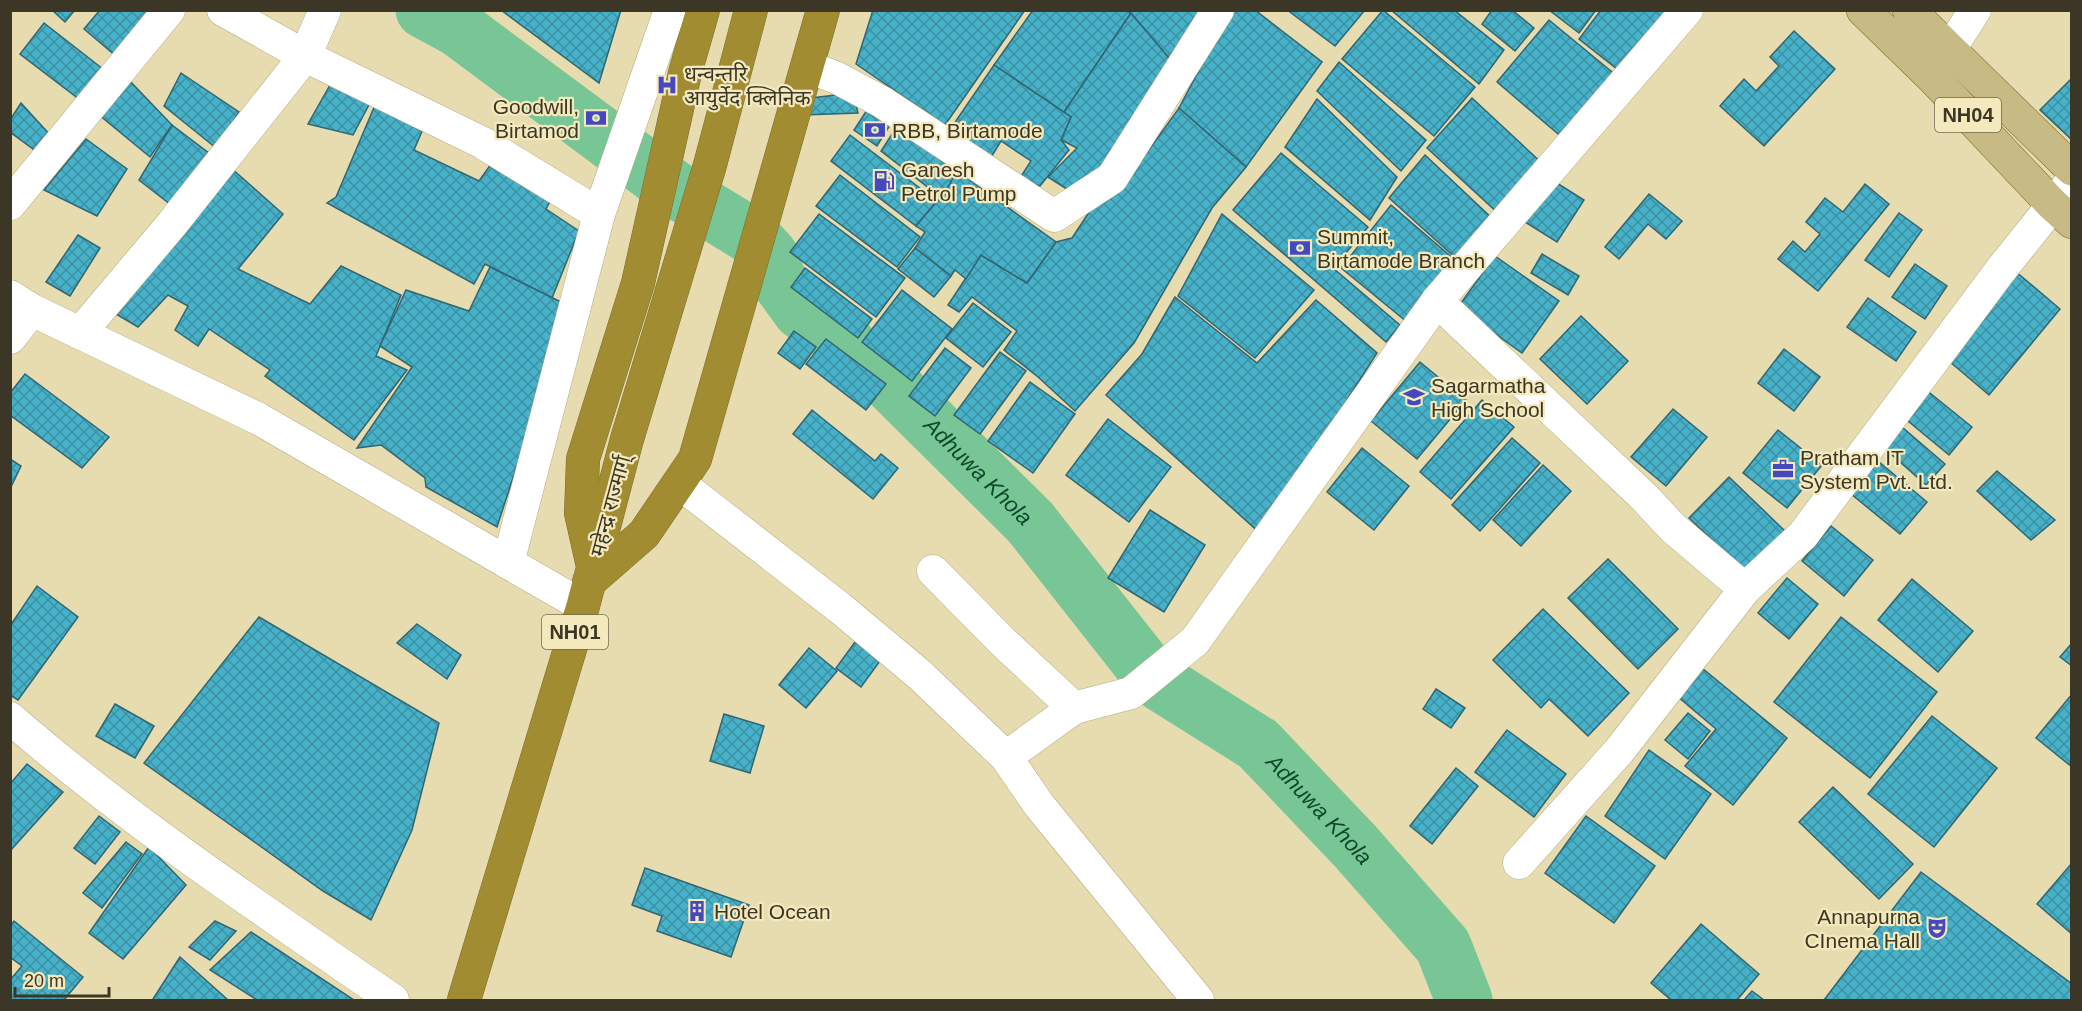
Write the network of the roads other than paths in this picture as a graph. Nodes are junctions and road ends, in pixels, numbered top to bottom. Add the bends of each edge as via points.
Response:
1 (169, 10) edge
2 (223, 10) edge
3 (325, 10) edge
4 (670, 10) edge
5 (703, 10) edge
6 (751, 10) edge
7 (823, 10) edge
8 (1218, 10) edge
9 (1687, 10) edge
10 (1863, 10) edge
11 (1909, 10) edge
12 (1975, 10) edge
13 (1949, 51) junction
14 (306, 56) junction
15 (804, 80) junction
16 (2072, 169) edge
17 (2065, 202) edge
18 (10, 204) edge
19 (600, 214) junction
20 (1437, 302) junction
21 (21, 303) edge
22 (80, 333) junction
23 (10, 338) edge
24 (679, 483) junction
25 (508, 563) junction
26 (933, 571) dead end
27 (588, 585) junction
28 (1745, 589) junction
29 (1074, 708) junction
30 (10, 718) edge
31 (1006, 757) junction
32 (1520, 863) dead end
33 (393, 1000) edge
34 (464, 1000) edge
35 (1198, 1000) edge

1 - 18 street
2 - 14 street
3 - 14 street
4 - 19 street
5 - 27 highway via 638,283 584,459 581,513
6 - 27 highway, महेन्द्र राज्मार्ग् / NH01
7 - 15 highway
8 - 15 street via 1112,178 1054,216 882,102 837,78
9 - 20 street
10 - 17 main road, NH04
11 - 13 main road, NH04
12 - 13 street
13 - 16 main road, NH04
14 - 19 street via 483,143
14 - 22 street
15 - 24 highway via 695,459
17 - 28 street via 1902,400 1803,535
19 - 25 street
20 - 28 street via 1643,495 1673,528
20 - 29 street via 1195,641 1131,693
21 - 22 street
21 - 23 street
22 - 25 street via 259,419
24 - 27 highway via 644,534
24 - 31 street via 920,675
25 - 27 street
26 - 29 street
27 - 34 highway, महेन्द्र राज्मार्ग् / NH01
28 - 32 street via 1619,751
29 - 31 street
30 - 33 street via 195,863
31 - 35 street via 1039,805

